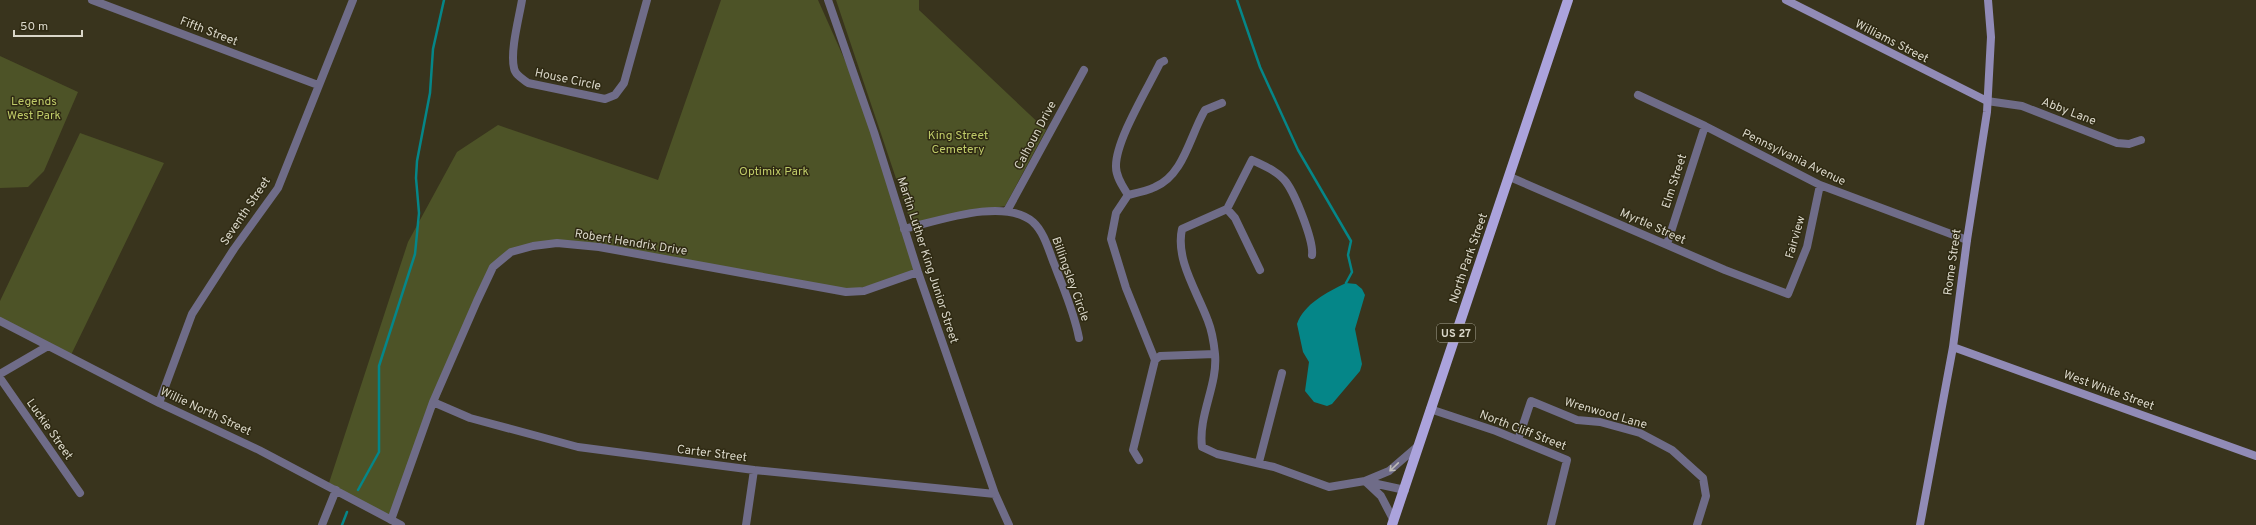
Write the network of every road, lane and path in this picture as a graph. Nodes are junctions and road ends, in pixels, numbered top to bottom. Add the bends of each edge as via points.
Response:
1 (92, 0) edge
2 (522, 0) edge
3 (647, 0) edge
4 (828, 0) edge
5 (1568, 0) edge
6 (1786, 0) edge
7 (1988, 0) edge
8 (352, 3) edge
9 (1164, 61) dead end
10 (1084, 70) dead end
11 (318, 85) junction
12 (1638, 95) dead end
13 (1987, 101) junction
14 (1222, 103) dead end
15 (1704, 126) junction
16 (2140, 140) dead end
17 (1510, 177) junction
18 (1820, 185) junction
19 (1128, 195) junction
20 (1227, 208) junction
21 (1008, 211) junction
22 (904, 228) junction
23 (1967, 240) junction
24 (1667, 244) junction
25 (1312, 255) dead end
26 (1260, 270) dead end
27 (918, 272) junction
28 (1788, 294) joint
29 (0, 321) edge
30 (1078, 338) dead end
31 (48, 346) junction
32 (1953, 346) junction
33 (1215, 354) junction
34 (1155, 360) junction
35 (1282, 373) dead end
36 (0, 374) edge
37 (0, 378) edge
38 (433, 402) junction
39 (159, 403) junction
40 (1430, 409) junction
41 (1518, 440) junction
42 (1418, 446) junction
43 (2256, 456) edge
44 (1139, 460) dead end
45 (1259, 462) junction
46 (754, 470) junction
47 (1365, 481) junction
48 (336, 490) junction
49 (1405, 490) junction
50 (80, 494) dead end
51 (995, 494) junction
52 (391, 520) junction
53 (1393, 523) edge
54 (322, 525) edge
55 (401, 525) edge
56 (746, 525) edge
57 (1009, 525) edge
58 (1552, 525) edge
59 (1697, 525) edge
60 (1920, 525) edge

1 - 11 street, Fifth Street
2 - 3 street, House Circle via 514,51 514,68 518,76 528,83 604,99 615,95 624,83
4 - 22 street, Martin Luther King Junior Street
5 - 17 main road, North Park Street / US 27
6 - 13 street, Williams Street
7 - 13 street, Rome Street via 1991,37
8 - 11 street, Seventh Street
9 - 19 street via 1160,63 1120,145 1116,168 1120,182
10 - 21 street, Calhoun Drive
11 - 39 street, Seventh Street via 278,188 192,314
12 - 15 street, Pennsylvania Avenue
13 - 16 street, Abby Lane via 2022,106 2117,143 2129,144
13 - 23 street, Rome Street
14 - 19 street via 1205,110 1170,178 1156,187
15 - 18 street, Pennsylvania Avenue
15 - 24 street, Elm Street
17 - 24 street, Myrtle Street
17 - 40 main road, North Park Street / US 27
18 - 23 street, Pennsylvania Avenue
18 - 28 street, Fairview via 1807,247
19 - 34 street via 1116,213 1111,239 1126,288
20 - 25 street via 1252,160 1272,169 1286,182 1305,223 1313,247
20 - 26 street via 1235,218
20 - 33 street via 1182,229 1180,238 1185,263 1209,323
21 - 22 street, Billingsley Circle via 961,216
21 - 30 street, Billingsley Circle via 1018,213 1032,222 1045,240 1075,318
22 - 27 street, Martin Luther King Junior Street
23 - 32 street, Rome Street
24 - 28 street, Myrtle Street
27 - 38 street, Robert Hendrix Drive via 864,291 846,292 599,247 557,244 533,246 511,252 494,267
27 - 51 street, Martin Luther King Junior Street
29 - 31 street, Willie North Street
31 - 36 street
31 - 39 street, Willie North Street
32 - 43 street, West White Street
32 - 60 street, Rome Street
33 - 34 street via 1160,356
33 - 45 street via 1215,369 1200,434 1202,446 1217,454
34 - 44 street via 1133,450
35 - 45 street
37 - 50 street, Luckie Street
38 - 46 street, Carter Street via 470,418 578,447
38 - 52 street, Robert Hendrix Drive
39 - 48 street, Willie North Street
40 - 41 street, North Cliff Street
40 - 42 main road, North Park Street / US 27
41 - 58 street, North Cliff Street via 1567,460
41 - 59 street, Wrenwood Lane via 1531,401 1577,420 1600,422 1640,433 1672,450 1703,478 1706,496
42 -> 47 street via 1389,471
42 - 49 main road, North Park Street / US 27
45 - 47 street via 1329,487
46 - 51 street, Carter Street
46 - 56 street
47 - 49 street
47 - 53 street via 1381,496
48 - 52 street, Willie North Street
48 - 54 street
49 - 53 main road, North Park Street / US 27
51 - 57 street, Martin Luther King Junior Street
52 - 55 street, Willie North Street

